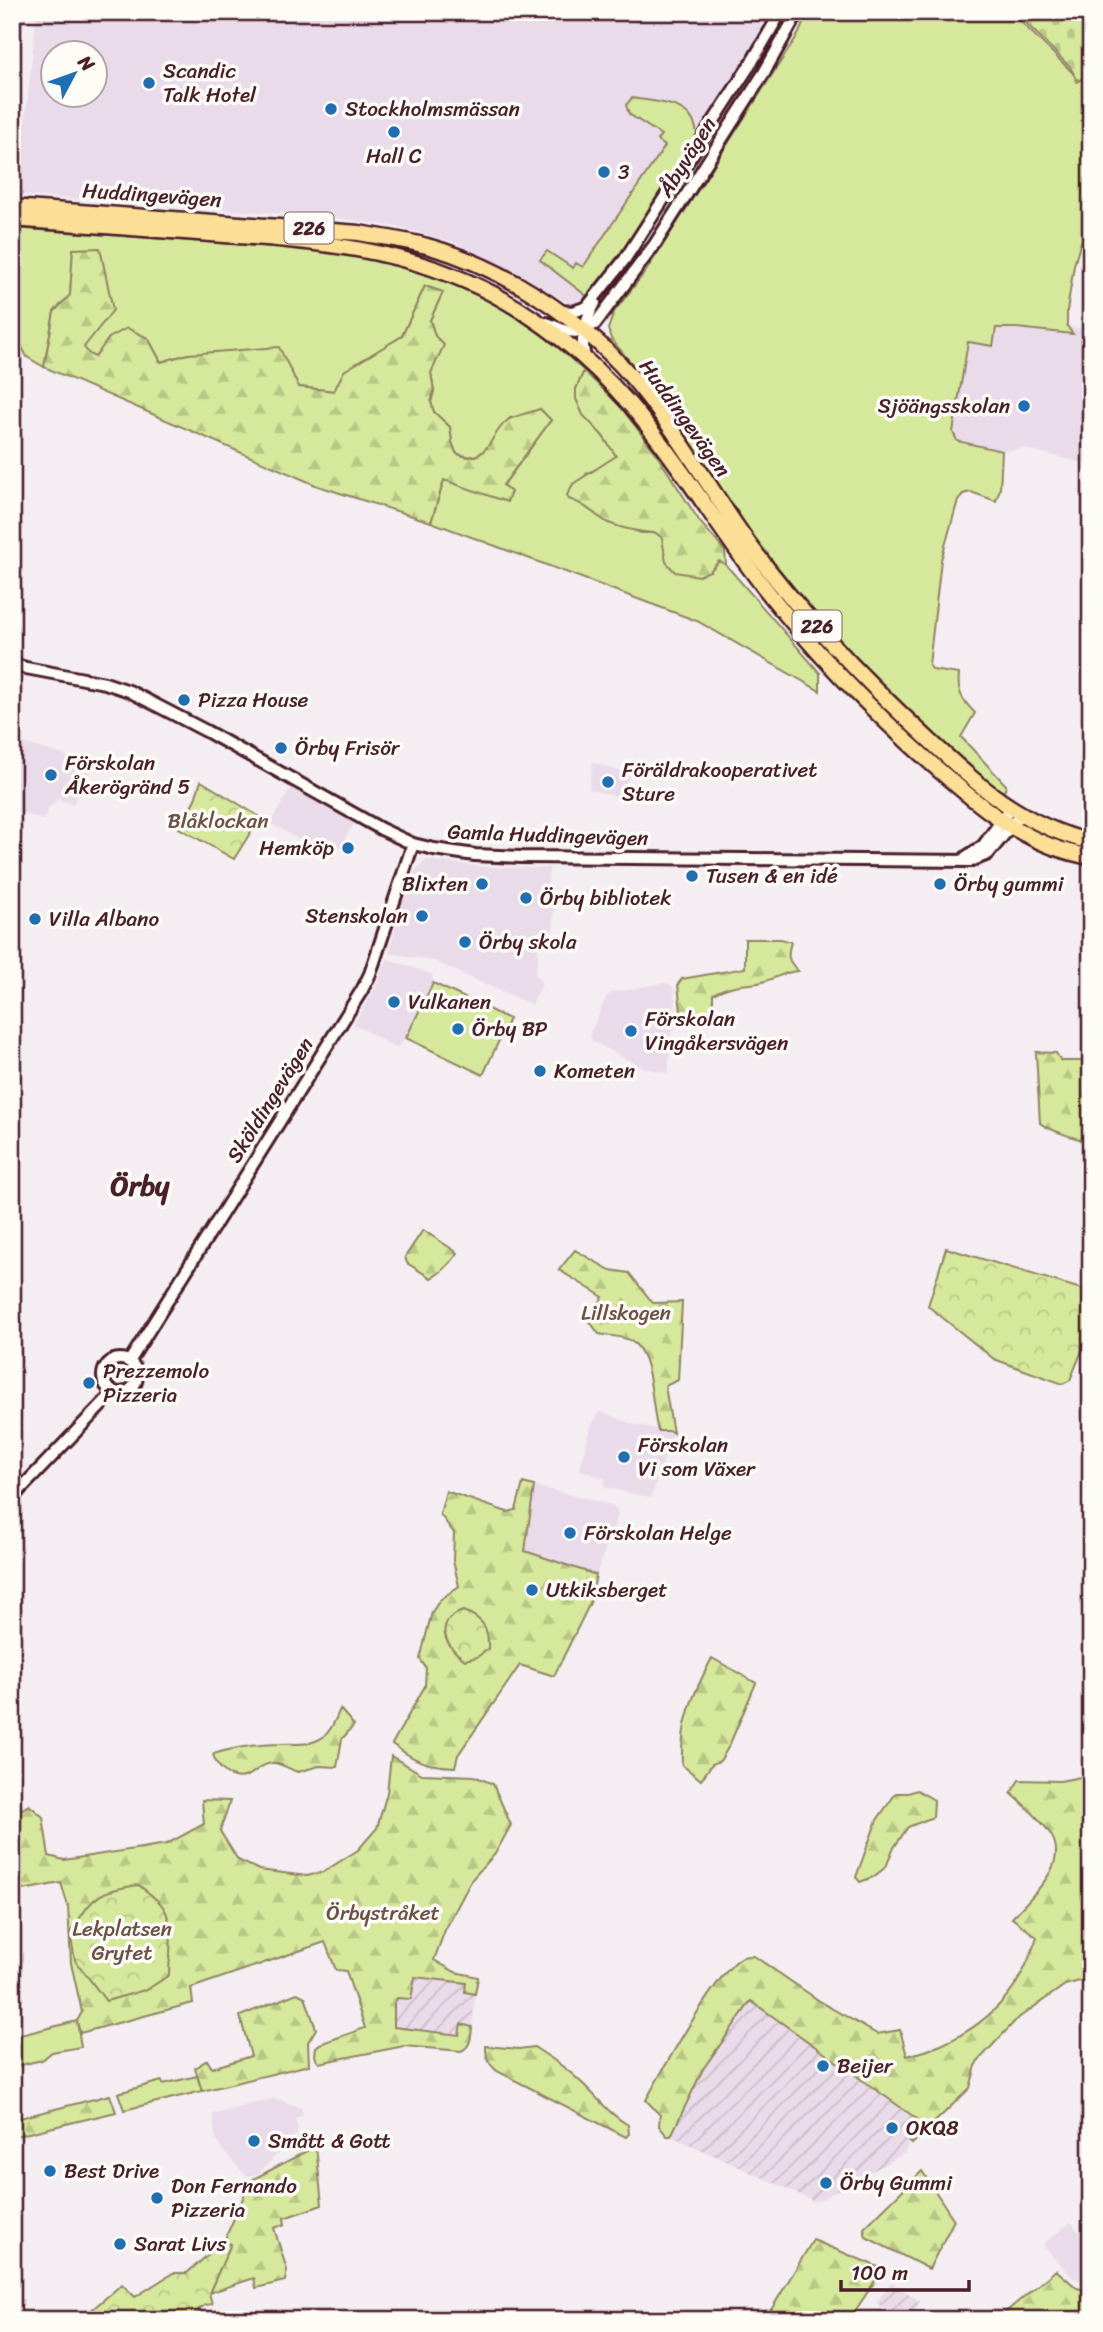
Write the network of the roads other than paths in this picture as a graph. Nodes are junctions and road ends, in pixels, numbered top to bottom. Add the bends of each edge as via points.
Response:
1 (781, 12) edge
2 (798, 12) edge
3 (12, 207) edge
4 (12, 219) edge
5 (603, 288) junction
6 (557, 310) junction
7 (527, 315) junction
8 (600, 317) junction
9 (583, 331) junction
10 (585, 359) junction
11 (615, 360) junction
12 (12, 664) edge
13 (1015, 812) junction
14 (1006, 824) junction
15 (1091, 842) edge
16 (414, 844) junction
17 (1091, 857) edge
18 (129, 1362) junction
19 (114, 1392) junction
20 (12, 1498) edge

1 - 5 street, Åbyvägen via 645,230
2 - 8 street, Åbyvägen via 655,244
3 - 6 main road, Huddingevägen / 226 via 330,229 396,239 476,264
4 - 7 main road, Huddingevägen / 226 via 356,247 443,271
5 - 6 street, Åbyvägen via 581,310
5 - 9 street, Åbyvägen
6 - 9 main road, Huddingevägen / 226
7 - 9 street via 566,331
7 - 10 main road, Huddingevägen / 226
8 - 9 street, Åbyvägen
8 - 11 street via 604,340
9 - 10 street, Åbyvägen
9 - 11 main road, Huddingevägen / 226
10 - 14 main road, Huddingevägen / 226 via 646,423 731,543 812,645 923,756
11 - 13 main road, Huddingevägen / 226 via 659,412 750,545 842,656 981,788
12 - 16 street, Gamla Huddingevägen via 129,691
13 - 14 street, Gamla Huddingevägen
13 - 15 main road, Huddingevägen / 226
14 - 16 street, Gamla Huddingevägen via 994,848 971,861 521,857 475,855
14 - 17 main road, Huddingevägen / 226 via 1044,843
16 - 18 street, Sköldingevägen via 362,990
18 - 19 street via 137,1372 135,1385 128,1392
18 - 19 street, Sköldingevägen via 118,1359 105,1369 103,1380
19 - 20 street

